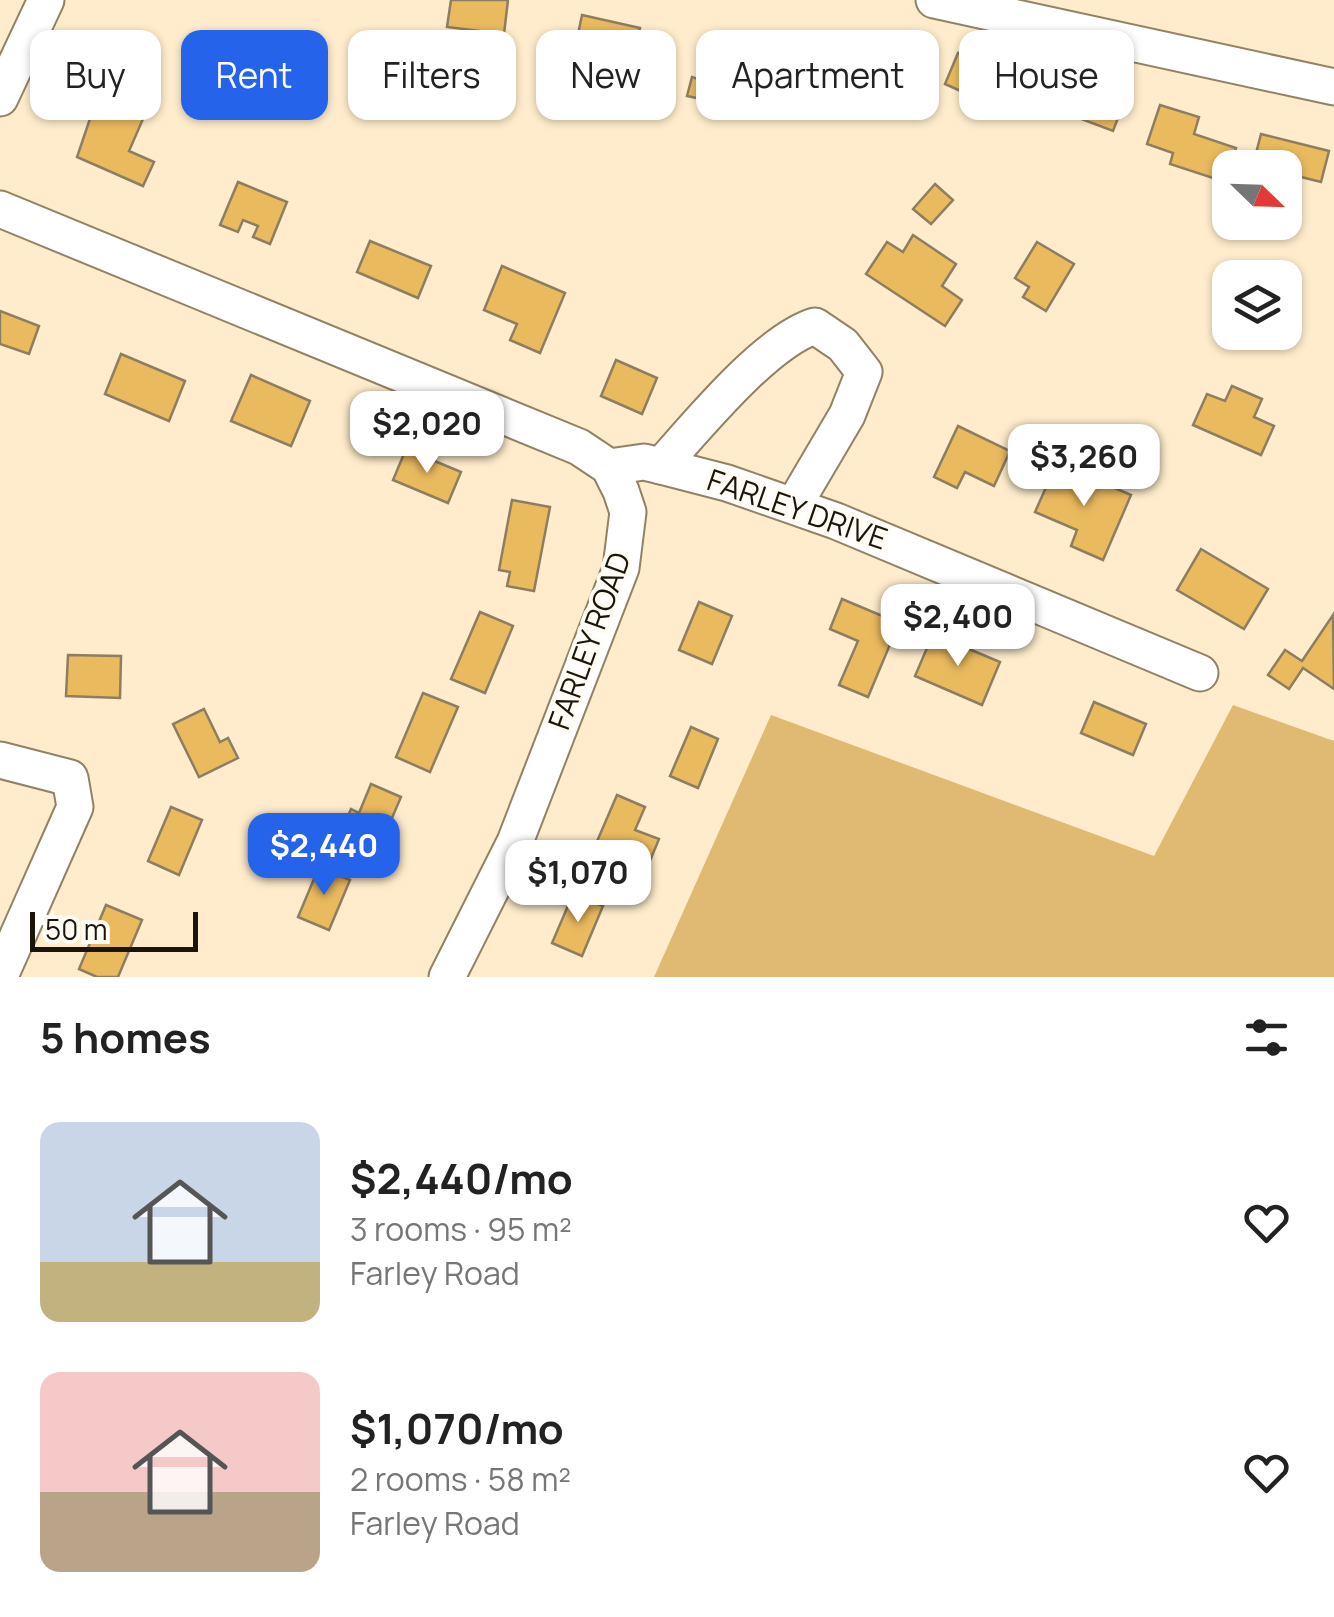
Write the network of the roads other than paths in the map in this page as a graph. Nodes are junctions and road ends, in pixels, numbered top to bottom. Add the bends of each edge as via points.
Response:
1 (46, 0) edge
2 (934, 0) edge
3 (1334, 87) edge
4 (0, 98) edge
5 (0, 208) edge
6 (609, 466) junction
7 (661, 466) junction
8 (794, 504) junction
9 (1200, 673) dead end
10 (0, 760) edge
11 (0, 976) edge
12 (447, 977) edge

1 - 4 street
2 - 3 street
5 - 6 street via 578,447
6 - 7 street, FARLEY DRIVE
6 - 12 street, FARLEY ROAD via 628,512 620,568 516,842
7 - 8 street, FARLEY DRIVE
7 - 8 street via 762,362 796,332 815,326 844,344 864,372 848,415
8 - 9 street, FARLEY DRIVE
10 - 11 street via 70,778 75,808

